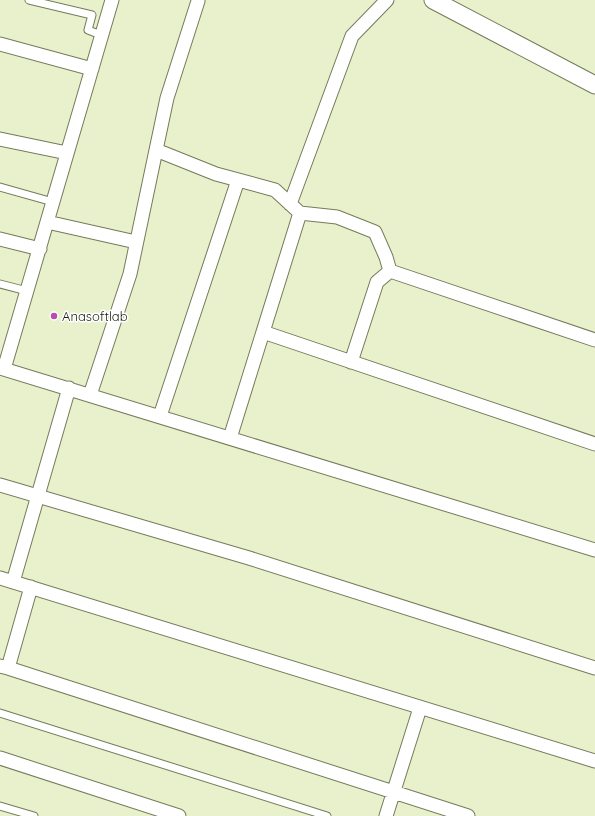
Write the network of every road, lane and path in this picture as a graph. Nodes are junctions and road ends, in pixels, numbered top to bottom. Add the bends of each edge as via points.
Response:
1 (29, 0) edge
2 (112, 0) edge
3 (197, 0) edge
4 (387, 0) edge
5 (433, 0) edge
6 (101, 35) junction
7 (0, 44) edge
8 (92, 69) junction
9 (595, 85) edge
10 (0, 139) edge
11 (156, 150) junction
12 (67, 153) junction
13 (238, 180) junction
14 (0, 187) edge
15 (53, 202) junction
16 (290, 204) junction
17 (300, 213) junction
18 (47, 222) junction
19 (0, 239) edge
20 (136, 242) junction
21 (40, 249) junction
22 (390, 271) junction
23 (0, 284) edge
24 (27, 291) junction
25 (263, 332) junction
26 (595, 340) edge
27 (351, 362) junction
28 (2, 369) edge
29 (69, 388) junction
30 (90, 395) junction
31 (160, 416) junction
32 (230, 438) junction
33 (595, 444) edge
34 (0, 485) edge
35 (38, 496) junction
36 (595, 550) edge
37 (6, 580) edge
38 (31, 587) junction
39 (4, 667) edge
40 (595, 668) edge
41 (420, 708) junction
42 (0, 713) edge
43 (0, 758) edge
44 (595, 761) edge
45 (393, 793) junction
46 (0, 806) edge
47 (34, 816) edge
48 (179, 816) edge
49 (327, 816) edge
50 (386, 816) edge
51 (468, 816) edge

1 - 6 lane via 92,15 88,30
2 - 6 street
3 - 11 street via 167,98
4 - 16 street via 352,36
5 - 9 street
6 - 8 street
7 - 8 street
8 - 12 street
10 - 12 street
11 - 13 street
11 - 20 street
12 - 15 street
13 - 16 street via 275,190
13 - 31 street
14 - 15 lane
15 - 18 street
16 - 17 street
17 - 22 street via 337,217 375,232
17 - 25 street
18 - 20 street
18 - 21 street
19 - 21 street
20 - 30 street via 130,274
21 - 24 street
22 - 26 street
22 - 27 street via 377,282
23 - 24 lane
24 - 28 street
25 - 27 street
25 - 32 street
27 - 33 street
28 - 29 street
29 - 30 street
29 - 35 street
30 - 31 street
31 - 32 street
32 - 36 street
34 - 35 street
35 - 37 street
35 - 40 street via 249,558
37 - 38 street
38 - 39 street
38 - 41 street
39 - 45 street
41 - 44 street
41 - 45 street
42 - 49 lane
43 - 48 street
45 - 50 street
45 - 51 street
46 - 47 lane

